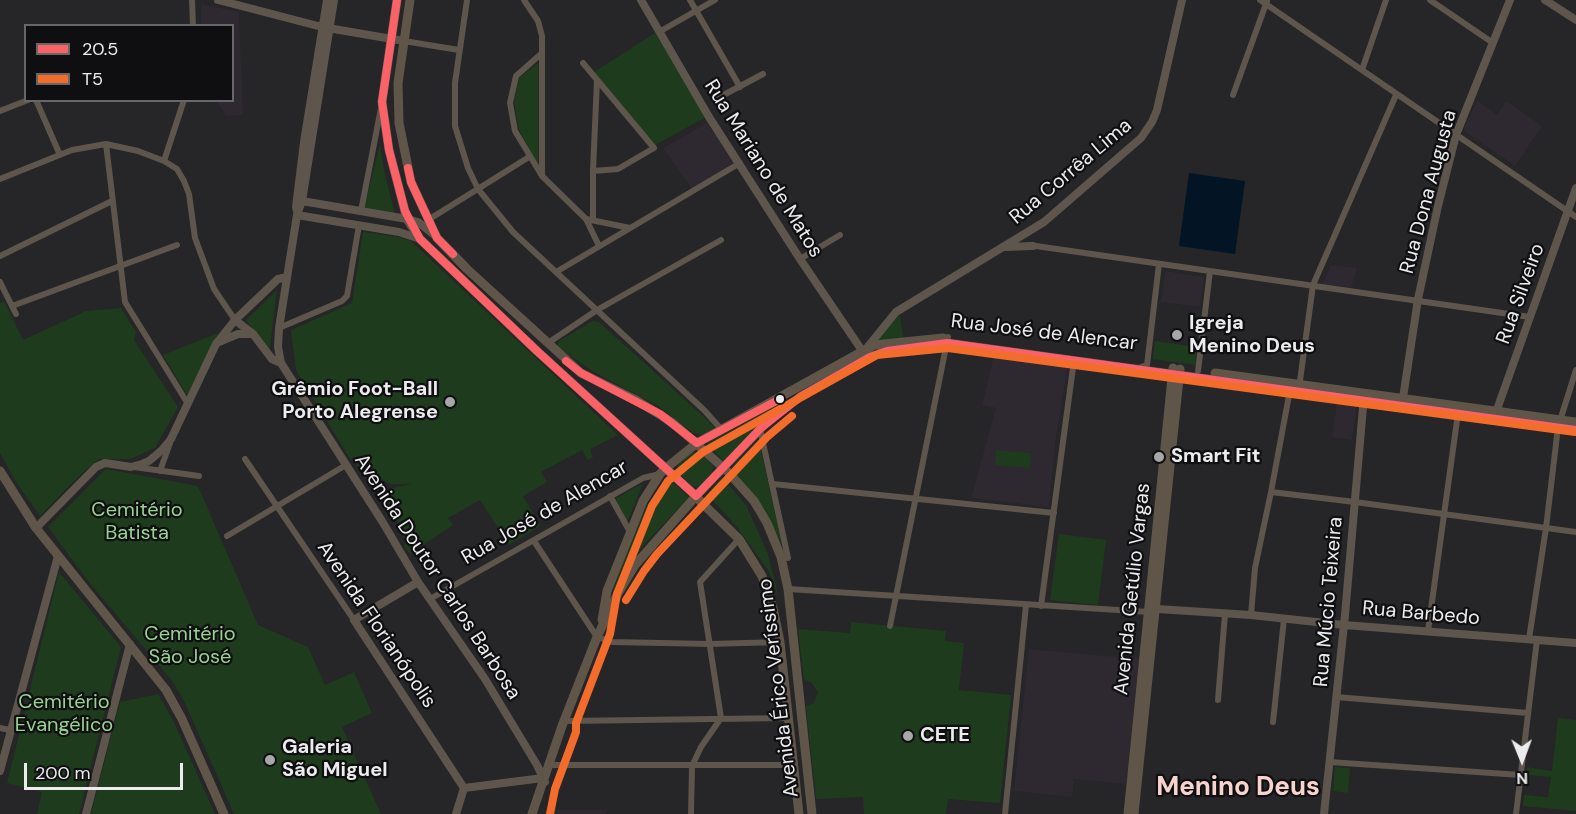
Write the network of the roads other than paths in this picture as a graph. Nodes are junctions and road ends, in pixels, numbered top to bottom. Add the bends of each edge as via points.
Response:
1 (192, 0) edge
2 (218, 0) edge
3 (327, 0) edge
4 (334, 0) edge
5 (397, 0) edge
6 (410, 0) edge
7 (467, 0) edge
8 (524, 0) edge
9 (641, 0) edge
10 (690, 0) edge
11 (715, 0) edge
12 (1182, 0) edge
13 (1386, 0) edge
14 (1430, 0) edge
15 (1510, 0) edge
16 (1545, 0) edge
17 (1264, 1) edge
18 (696, 11) junction
19 (1576, 20) edge
20 (193, 24) edge
21 (326, 28) junction
22 (659, 32) junction
23 (392, 39) junction
24 (404, 40) junction
25 (1493, 43) junction
26 (459, 50) junction
27 (542, 53) junction
28 (583, 63) dead end
29 (1362, 70) junction
30 (762, 74) dead end
31 (597, 80) junction
32 (740, 87) junction
33 (1233, 95) dead end
34 (1396, 95) junction
35 (716, 99) dead end
36 (24, 102) edge
37 (37, 102) edge
38 (183, 102) edge
39 (382, 102) junction
40 (0, 111) edge
41 (1456, 135) junction
42 (106, 144) junction
43 (60, 155) junction
44 (529, 157) junction
45 (164, 161) junction
46 (740, 164) junction
47 (593, 171) junction
48 (542, 176) junction
49 (0, 179) edge
50 (1576, 188) edge
51 (478, 189) junction
52 (112, 201) junction
53 (302, 201) junction
54 (361, 211) junction
55 (1568, 212) junction
56 (297, 215) junction
57 (1576, 217) edge
58 (408, 219) junction
59 (428, 220) junction
60 (590, 220) junction
61 (359, 225) junction
62 (630, 228) junction
63 (1029, 232) junction
64 (840, 235) dead end
65 (1021, 237) junction
66 (438, 238) junction
67 (420, 239) junction
68 (720, 240) dead end
69 (177, 245) dead end
70 (599, 246) junction
71 (1033, 246) junction
72 (1000, 250) junction
73 (0, 256) edge
74 (800, 259) junction
75 (1159, 264) junction
76 (120, 266) junction
77 (1210, 271) junction
78 (556, 272) junction
79 (287, 277) junction
80 (0, 282) edge
81 (1313, 285) junction
82 (1418, 299) junction
83 (12, 306) junction
84 (597, 310) junction
85 (16, 314) dead end
86 (1530, 317) junction
87 (235, 320) junction
88 (279, 327) junction
89 (253, 334) junction
90 (947, 340) junction
91 (548, 343) junction
92 (216, 344) junction
93 (1017, 346) junction
94 (998, 349) junction
95 (863, 352) junction
96 (1065, 353) junction
97 (1087, 356) junction
98 (1074, 360) junction
99 (281, 363) junction
100 (855, 364) junction
101 (1148, 365) junction
102 (1134, 368) junction
103 (1576, 370) edge
104 (1177, 371) junction
105 (1198, 371) junction
106 (1296, 389) junction
107 (1364, 397) junction
108 (1403, 398) junction
109 (188, 404) junction
110 (1458, 413) junction
111 (1495, 415) junction
112 (1576, 422) edge
113 (1559, 424) junction
114 (760, 429) junction
115 (722, 430) junction
116 (1576, 430) edge
117 (171, 439) junction
118 (697, 444) junction
119 (245, 459) dead end
120 (346, 465) junction
121 (131, 467) junction
122 (722, 469) junction
123 (0, 471) edge
124 (160, 471) junction
125 (663, 471) junction
126 (199, 476) dead end
127 (773, 484) junction
128 (1271, 492) junction
129 (610, 496) junction
130 (696, 496) junction
131 (917, 499) junction
132 (1355, 502) junction
133 (277, 507) junction
134 (1054, 513) junction
135 (1444, 514) junction
136 (36, 528) junction
137 (1546, 528) junction
138 (630, 532) junction
139 (1576, 532) edge
140 (227, 536) dead end
141 (739, 539) junction
142 (534, 541) junction
143 (58, 556) junction
144 (785, 556) junction
145 (418, 582) junction
146 (788, 589) junction
147 (896, 596) junction
148 (430, 599) junction
149 (1026, 605) junction
150 (1041, 606) junction
151 (1153, 611) junction
152 (1225, 614) junction
153 (1251, 615) junction
154 (1284, 619) junction
155 (354, 620) junction
156 (1344, 625) junction
157 (890, 626) dead end
158 (1428, 631) junction
159 (598, 634) junction
160 (1533, 639) junction
161 (780, 642) junction
162 (1576, 643) edge
163 (130, 644) junction
164 (710, 644) junction
165 (1336, 697) junction
166 (1218, 700) dead end
167 (1528, 713) junction
168 (721, 718) junction
169 (788, 718) junction
170 (566, 721) junction
171 (1273, 722) dead end
172 (0, 728) edge
173 (10, 730) junction
174 (1329, 762) junction
175 (552, 765) junction
176 (794, 765) junction
177 (692, 766) junction
178 (0, 771) edge
179 (1521, 775) junction
180 (544, 782) junction
181 (465, 788) junction
182 (86, 814) edge
183 (224, 814) edge
184 (456, 814) edge
185 (532, 814) edge
186 (539, 814) edge
187 (691, 814) edge
188 (799, 814) edge
189 (812, 814) edge
190 (1005, 814) edge
191 (1128, 814) edge
192 (1135, 814) edge
193 (1324, 814) edge
194 (1516, 814) edge

1 - 20 street
2 - 21 street
3 - 21 street, Avenida Doutor Carlos Barbosa
4 - 21 street, Avenida Doutor Carlos Barbosa
5 - 23 main road, Avenida Érico Veríssimo
6 - 24 main road, Avenida Érico Veríssimo
7 - 26 street
8 - 27 street via 541,28
9 - 22 street, Rua Mariano de Matos
10 - 18 street
11 - 18 street
12 - 63 street, Rua Corrêa Lima via 1157,110 1142,138
13 - 29 street
14 - 25 street
15 - 25 street, Rua Dona Augusta
16 - 19 street
17 - 29 street
17 - 33 street
18 - 22 street
18 - 32 street
21 - 23 street
21 - 53 street, Avenida Doutor Carlos Barbosa
21 - 56 street, Avenida Doutor Carlos Barbosa
22 - 46 street, Rua Mariano de Matos
23 - 24 street
23 - 39 main road, Avenida Érico Veríssimo
24 - 26 street
24 - 59 main road, Avenida Érico Veríssimo via 398,83 399,123 411,182
25 - 41 street, Rua Dona Augusta
26 - 51 street via 455,126
27 - 44 street via 516,76 510,103 515,131
27 - 48 street
28 - 31 street
29 - 34 street
30 - 32 street
31 - 47 street
31 - 47 street via 654,148 618,169
32 - 35 street
34 - 41 street
34 - 81 street
36 - 40 street
37 - 43 street
38 - 45 street
39 - 54 street
39 - 58 main road, Avenida Érico Veríssimo via 389,150
41 - 55 street
41 - 82 street, Rua Dona Augusta
42 - 43 street
42 - 45 street
42 - 52 street
43 - 49 street
44 - 48 street
44 - 51 street
45 - 87 street via 177,169 184,182 195,238 214,289
46 - 62 street
46 - 74 street, Rua Mariano de Matos
47 - 60 street
48 - 60 street
50 - 55 street, Rua Silveiro
51 - 59 street
51 - 78 street via 513,232
52 - 73 street
52 - 76 street
53 - 54 street
53 - 56 street, Avenida Doutor Carlos Barbosa
54 - 58 street
55 - 57 street
55 - 86 street, Rua Silveiro
56 - 61 street
56 - 79 street, Avenida Doutor Carlos Barbosa
58 - 66 street
58 - 67 main road, Avenida Érico Veríssimo
59 - 66 main road, Avenida Érico Veríssimo
60 - 62 street
60 - 70 street
61 - 67 street
61 - 88 street via 347,296
62 - 70 street
63 - 65 street, Rua Corrêa Lima
63 - 71 street via 1028,240
64 - 74 street
65 - 71 street
65 - 72 street, Rua Corrêa Lima
66 - 91 main road, Avenida Érico Veríssimo
67 - 125 main road, Avenida Érico Veríssimo
68 - 84 street
69 - 76 street
70 - 78 street
71 - 72 street
71 - 75 street
72 - 95 street, Rua Corrêa Lima via 896,312
74 - 95 street, Rua Mariano de Matos
75 - 77 street
75 - 101 street
76 - 83 street
76 - 109 street via 125,302
77 - 81 street
77 - 105 street
78 - 84 street
79 - 87 street via 278,279
79 - 88 street, Avenida Doutor Carlos Barbosa
80 - 83 street
81 - 82 street
81 - 106 street
82 - 86 street
82 - 108 street, Rua Dona Augusta
83 - 85 street
84 - 91 street
84 - 115 street
86 - 111 street, Rua Silveiro
87 - 89 street
87 - 92 street
88 - 99 street, Avenida Doutor Carlos Barbosa
89 - 92 street via 238,334
89 - 99 street via 272,359
90 - 93 main road, Rua José de Alencar
90 - 94 main road, Rua José de Alencar
90 - 95 main road, Rua José de Alencar via 886,343
90 - 100 main road, Rua José de Alencar via 887,351
90 - 131 street
91 - 118 main road, Avenida Érico Veríssimo via 581,373 660,414
92 - 109 street
93 - 94 main road
93 - 96 main road, Rua José de Alencar
94 - 98 main road, Rua José de Alencar
95 - 100 street, Rua Corrêa Lima
95 - 115 main road, Rua José de Alencar
96 - 97 main road, Rua José de Alencar
96 - 98 main road
97 - 98 main road
97 - 101 main road, Rua José de Alencar
98 - 102 main road, Rua José de Alencar
98 - 134 street
99 - 120 street, Avenida Doutor Carlos Barbosa
100 - 114 main road, Rua José de Alencar via 792,402
101 - 102 street
101 - 104 main road, Rua José de Alencar
102 - 104 main road, Rua José de Alencar
103 - 113 street
104 - 105 main road, Rua José de Alencar
104 - 106 main road, Rua José de Alencar
104 - 151 main road, Avenida Getúlio Vargas
105 - 106 main road, Rua José de Alencar
106 - 107 main road, Rua José de Alencar
106 - 128 street
107 - 108 main road, Rua José de Alencar
107 - 110 main road, Rua José de Alencar
107 - 132 street, Rua Múcio Teixeira
108 - 111 main road, Rua José de Alencar
109 - 117 street
110 - 111 main road, Rua José de Alencar
110 - 135 street
111 - 113 main road, Rua José de Alencar
112 - 113 main road, Rua José de Alencar
113 - 116 main road, Rua José de Alencar
113 - 137 street
114 - 122 main road, Rua José de Alencar
114 - 127 street
115 - 118 main road, Rua José de Alencar
117 - 121 street via 149,461
117 - 124 street
118 - 122 main road, Avenida Érico Veríssimo
118 - 125 main road, Rua José de Alencar
119 - 133 street, Avenida Florianópolis
120 - 133 street
120 - 145 street, Avenida Doutor Carlos Barbosa
121 - 124 street
121 - 136 street via 105,463 96,466
122 - 130 main road, Rua José de Alencar
122 - 144 main road, Avenida Érico Veríssimo via 754,501
123 - 136 main road
124 - 126 street
125 - 129 street, Rua José de Alencar
125 - 130 main road, Avenida Érico Veríssimo
125 - 138 main road via 643,501
127 - 131 street
127 - 144 street
128 - 132 street
128 - 153 street via 1255,568
129 - 138 street
129 - 142 street, Rua José de Alencar
130 - 141 main road, Avenida Érico Veríssimo
130 - 159 main road, Rua José de Alencar via 635,565
131 - 134 street
131 - 147 street
132 - 135 street
132 - 156 street, Rua Múcio Teixeira
133 - 140 street
133 - 155 street, Avenida Florianópolis
134 - 150 street
135 - 137 street
135 - 158 street
136 - 143 main road
137 - 139 street
137 - 160 street
138 - 159 main road via 607,591
141 - 161 main road, Avenida Érico Veríssimo via 762,576
141 - 164 street via 700,582
142 - 148 street, Rua José de Alencar
142 - 159 street
143 - 163 main road
143 - 173 street
144 - 146 main road, Avenida Érico Veríssimo
145 - 148 street, Avenida Doutor Carlos Barbosa
145 - 155 street
146 - 147 street
146 - 189 main road, Avenida Érico Veríssimo
147 - 149 street
147 - 157 street
148 - 180 street, Avenida Doutor Carlos Barbosa via 485,680
149 - 150 street
149 - 190 street
150 - 151 street
151 - 152 street, Rua Barbedo
151 - 191 main road, Avenida Getúlio Vargas
151 - 192 main road, Avenida Getúlio Vargas
152 - 153 street, Rua Barbedo
152 - 166 street
153 - 154 street, Rua Barbedo
154 - 156 street, Rua Barbedo
154 - 171 street
155 - 181 street, Avenida Florianópolis
156 - 158 street, Rua Barbedo
156 - 165 street, Rua Múcio Teixeira
158 - 160 street, Rua Barbedo
159 - 164 street via 612,642
159 - 170 main road
160 - 162 street, Rua Barbedo
160 - 167 street
161 - 164 street
161 - 169 main road, Avenida Érico Veríssimo
163 - 182 street
163 - 183 main road via 174,703
164 - 168 street
165 - 167 street
165 - 174 street, Rua Múcio Teixeira
167 - 179 street
168 - 169 street
168 - 170 street
168 - 177 street
169 - 176 main road, Avenida Érico Veríssimo
170 - 175 main road
170 - 180 main road
172 - 173 street
173 - 178 street
174 - 179 street
174 - 193 street, Rua Múcio Teixeira
175 - 177 street
175 - 180 main road
176 - 177 street
176 - 188 main road, Avenida Érico Veríssimo
177 - 187 street
179 - 194 street
180 - 181 street
180 - 185 main road
180 - 186 main road
181 - 184 street
191 - 192 street

